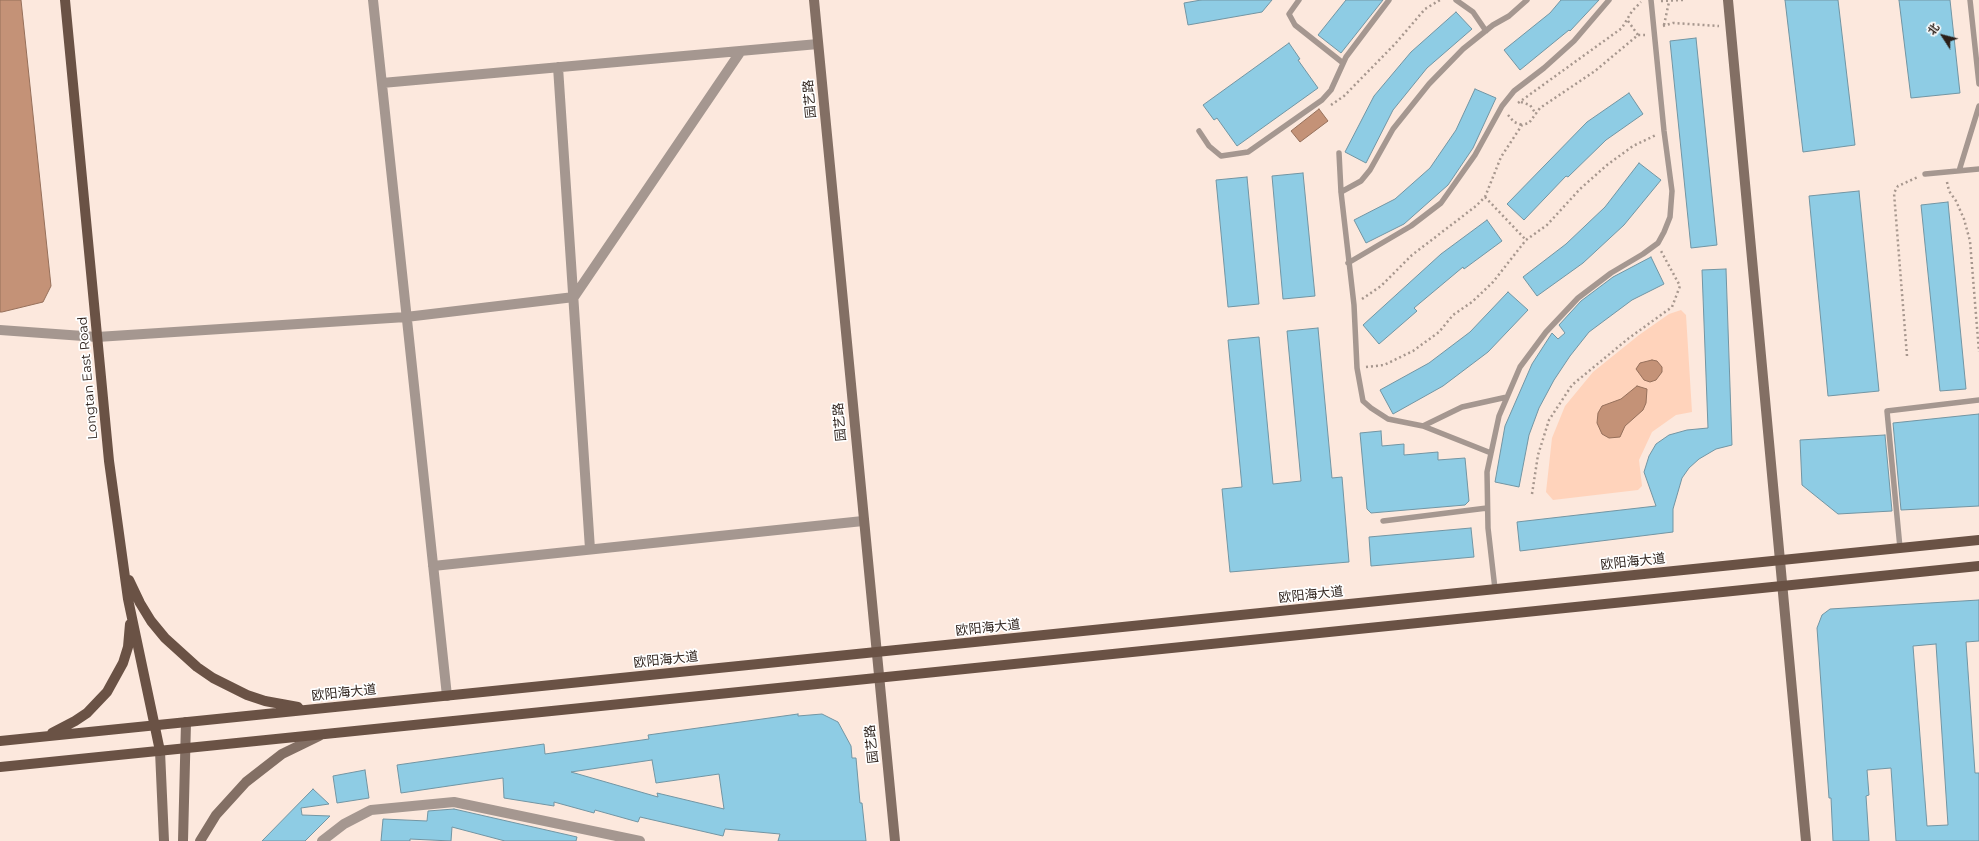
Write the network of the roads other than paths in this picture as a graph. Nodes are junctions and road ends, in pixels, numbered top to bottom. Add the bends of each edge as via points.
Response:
1 (65, 0) edge
2 (373, 0) edge
3 (814, 0) edge
4 (1298, 0) edge
5 (1390, 0) edge
6 (1456, 0) edge
7 (1527, 0) edge
8 (1609, 0) edge
9 (1652, 0) edge
10 (1728, 0) edge
11 (1970, 0) edge
12 (1486, 31) junction
13 (818, 44) junction
14 (741, 51) junction
15 (1343, 63) junction
16 (558, 67) junction
17 (382, 83) junction
18 (1979, 84) edge
19 (1979, 106) edge
20 (1199, 132) dead end
21 (1339, 153) dead end
22 (1979, 169) edge
23 (1959, 171) junction
24 (1925, 174) road end
25 (1341, 192) junction
26 (1348, 263) junction
27 (574, 297) junction
28 (406, 317) junction
29 (0, 330) edge
30 (97, 337) junction
31 (1507, 397) junction
32 (1979, 400) edge
33 (1423, 426) junction
34 (1491, 453) junction
35 (1487, 508) junction
36 (863, 521) junction
37 (1383, 521) dead end
38 (1979, 540) edge
39 (1900, 548) junction
40 (590, 549) junction
41 (1780, 560) junction
42 (122, 562) junction
43 (433, 566) junction
44 (1979, 566) edge
45 (1782, 586) junction
46 (1495, 589) junction
47 (128, 598) junction
48 (875, 652) junction
49 (878, 678) junction
50 (447, 696) junction
51 (322, 708) junction
52 (186, 722) junction
53 (155, 725) junction
54 (323, 734) junction
55 (21, 739) junction
56 (0, 741) edge
57 (185, 748) junction
58 (160, 751) junction
59 (0, 767) edge
60 (164, 841) edge
61 (183, 841) edge
62 (200, 841) edge
63 (322, 841) edge
64 (640, 841) edge
65 (895, 841) edge
66 (1806, 841) edge

1 - 30 main road, Longtan East Road
2 - 17 street
3 - 13 main road, 园艺路
4 - 15 lane via 1289,14 1295,25
5 - 15 lane
6 - 12 lane via 1473,12
7 - 12 lane
8 - 26 lane via 1574,41 1514,90 1502,106 1475,155 1441,203 1411,226
9 - 31 lane via 1672,192 1670,217 1658,243 1578,298 1546,332 1520,367
10 - 41 main road
11 - 18 lane
12 - 25 lane via 1463,49 1428,84 1393,129 1370,170 1361,181
13 - 14 street
13 - 36 main road, 园艺路
14 - 16 street
14 - 27 street
15 - 20 lane via 1331,90 1322,100 1248,152 1220,156
16 - 17 street
16 - 27 street
17 - 28 street
19 - 23 lane
21 - 25 lane
22 - 23 lane
23 - 24 lane
25 - 26 lane
26 - 33 lane via 1354,305 1357,368 1363,401 1388,418
27 - 28 street
27 - 40 street
28 - 30 street
28 - 43 street
29 - 30 street
30 - 42 main road, Longtan East Road
31 - 33 lane via 1462,408
31 - 34 lane via 1499,416
32 - 39 lane via 1887,411
33 - 34 lane
34 - 35 lane via 1486,472
35 - 37 lane
35 - 46 lane
36 - 40 street
36 - 48 main road, 园艺路
38 - 39 main road, 欧阳海大道
39 - 41 main road, 欧阳海大道
40 - 43 street
41 - 45 main road
41 - 46 main road, 欧阳海大道
42 - 47 main road, Longtan East Road
42 - 51 main road via 136,596 151,621 197,668 229,687 265,701 303,708
43 - 50 street
44 - 45 main road
45 - 49 main road
45 - 66 main road
46 - 48 main road, 欧阳海大道
47 - 53 main road, Longtan East Road
47 - 55 main road via 128,648 121,668 107,692 87,713 69,725 49,734
48 - 49 main road, 园艺路
48 - 50 main road, 欧阳海大道
49 - 54 main road
49 - 65 main road, 园艺路
50 - 51 main road, 欧阳海大道
51 - 52 main road, 欧阳海大道
52 - 53 main road, 欧阳海大道
52 - 57 main road
53 - 55 main road, 欧阳海大道
53 - 58 main road, Longtan East Road
54 - 57 main road
54 - 62 main road via 282,754 246,782 216,815
55 - 56 main road, 欧阳海大道
57 - 58 main road
57 - 61 main road
58 - 59 main road
58 - 60 main road
63 - 64 street via 344,824 371,810 454,802

